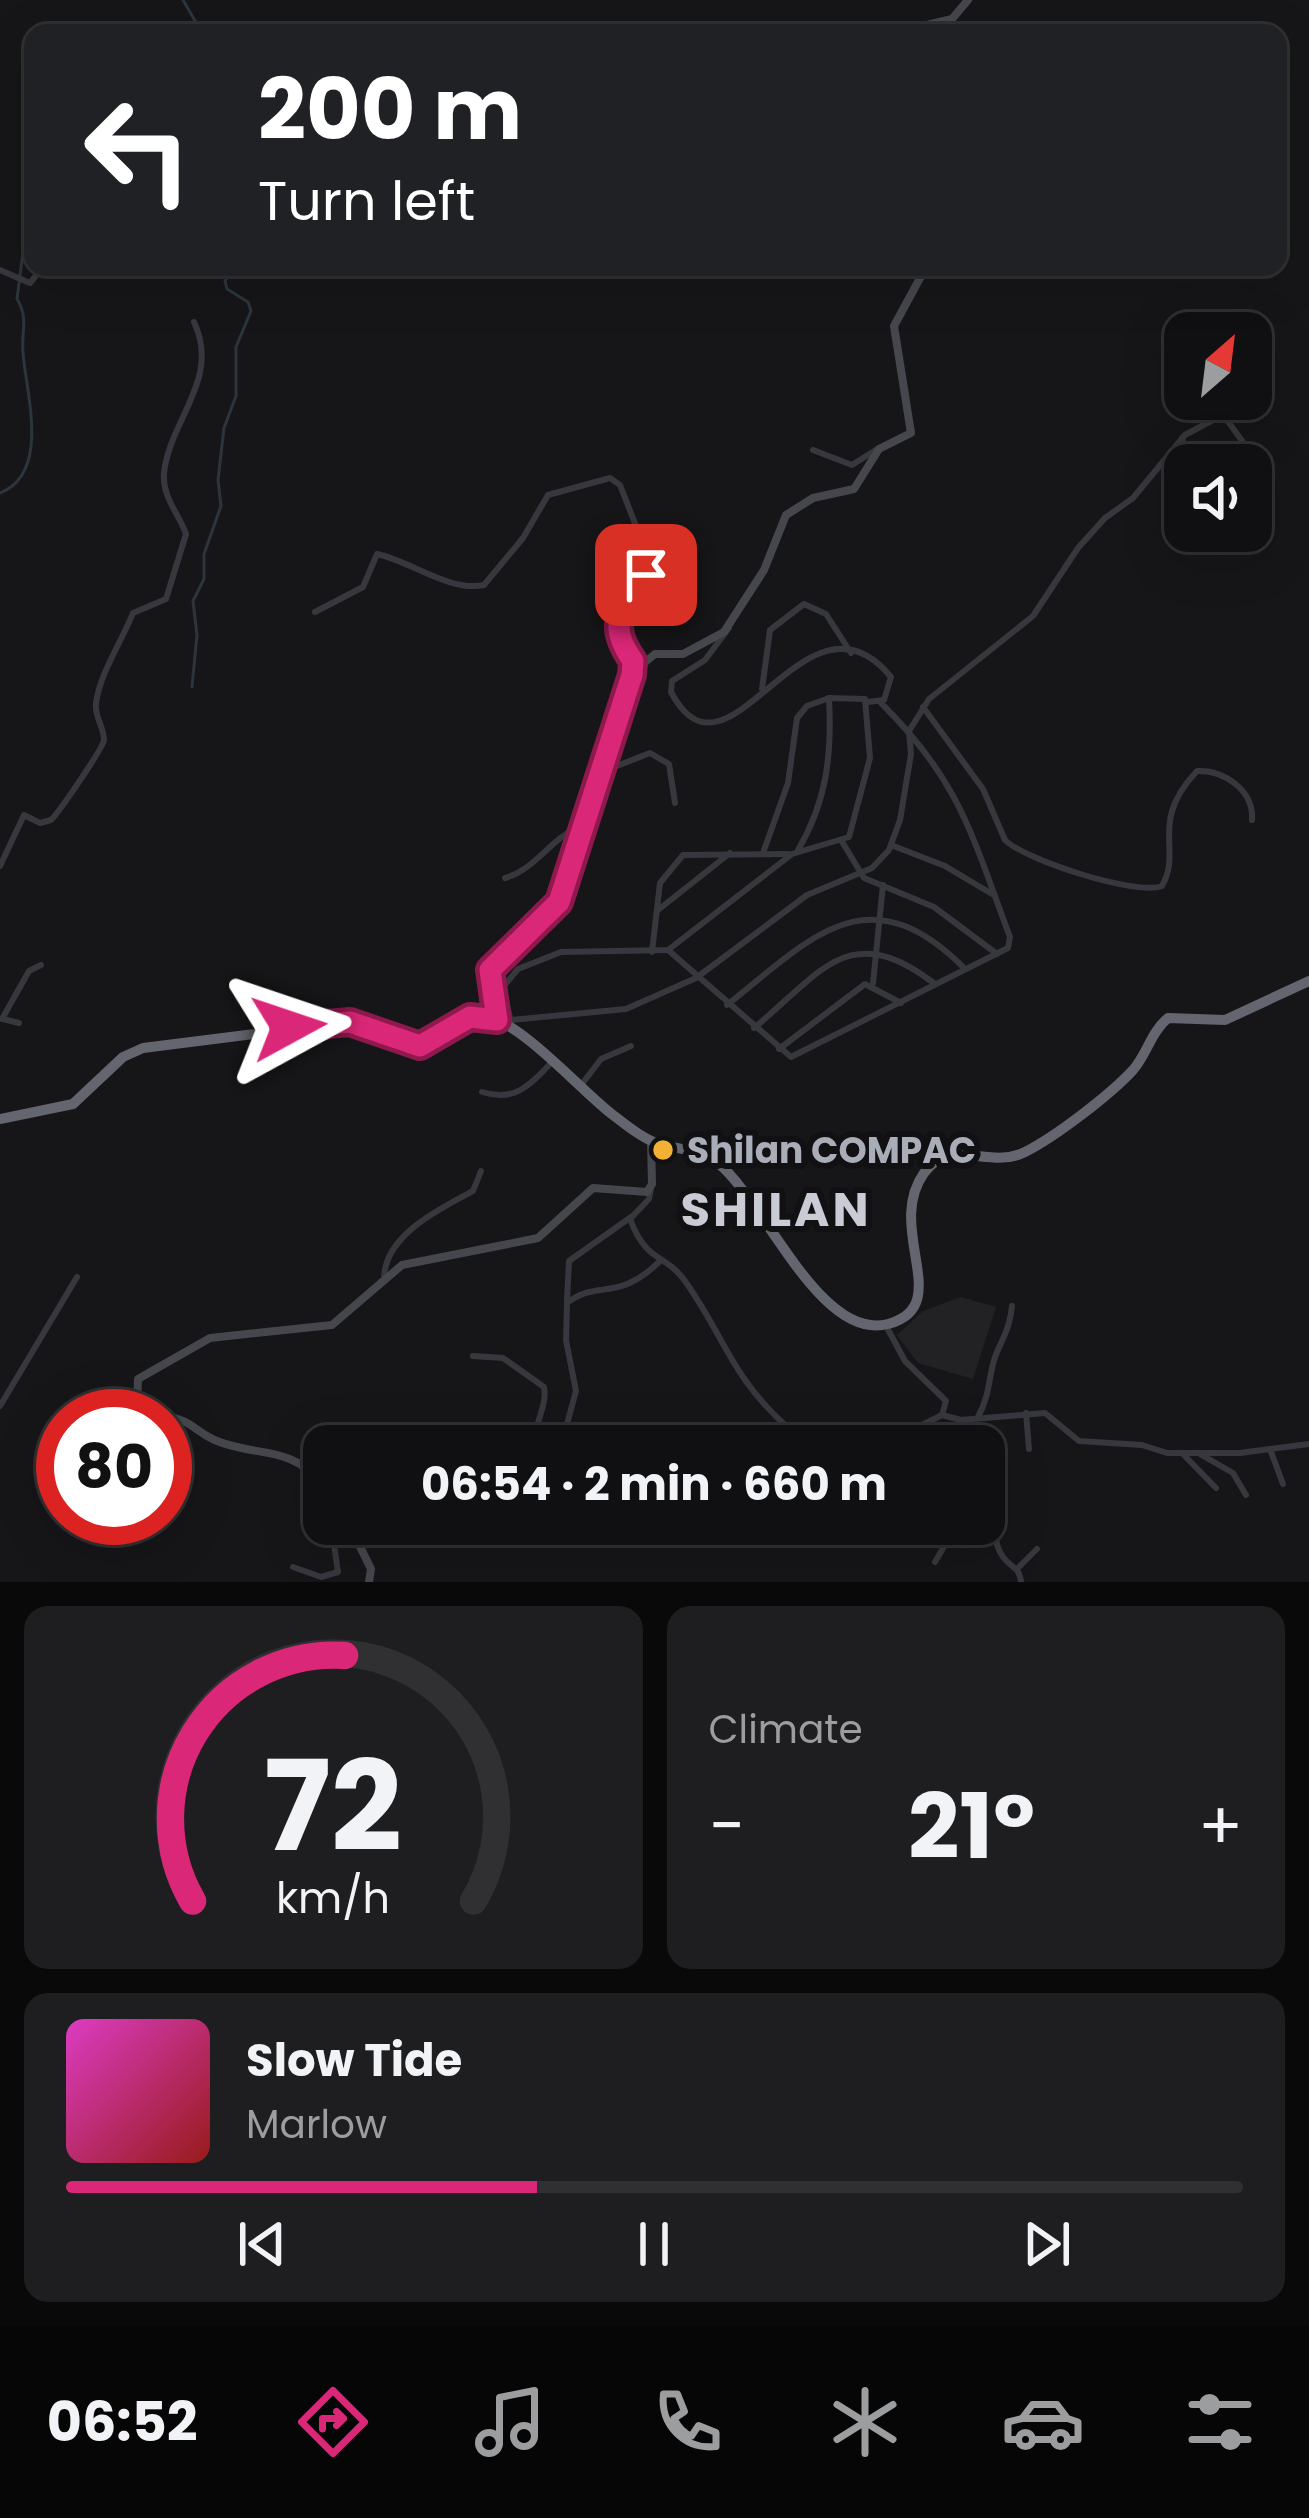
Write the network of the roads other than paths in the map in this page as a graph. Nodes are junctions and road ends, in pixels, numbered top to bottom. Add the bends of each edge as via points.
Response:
1 (968, 0) edge
2 (934, 24) edge
3 (0, 270) edge
4 (36, 276) edge
5 (921, 276) edge
6 (194, 322) dead end
7 (1211, 420) edge
8 (1182, 438) junction
9 (1183, 444) edge
10 (881, 448) junction
11 (813, 450) dead end
12 (646, 575) junction
13 (682, 580) dead end
14 (315, 612) dead end
15 (730, 625) junction
16 (851, 653) junction
17 (628, 688) junction
18 (761, 695) junction
19 (829, 698) junction
20 (868, 702) junction
21 (881, 703) junction
22 (923, 707) junction
23 (909, 730) junction
24 (599, 772) junction
25 (675, 803) dead end
26 (1252, 820) dead end
27 (584, 824) junction
28 (841, 840) junction
29 (891, 845) junction
30 (730, 853) junction
31 (763, 853) junction
32 (794, 853) junction
33 (0, 866) edge
34 (862, 876) junction
35 (505, 878) dead end
36 (883, 885) junction
37 (995, 896) junction
38 (656, 911) junction
39 (880, 918) junction
40 (668, 950) junction
41 (877, 951) junction
42 (652, 952) junction
43 (997, 954) junction
44 (41, 964) dead end
45 (965, 969) junction
46 (696, 978) junction
47 (1309, 981) edge
48 (873, 984) junction
49 (935, 984) junction
50 (901, 1003) junction
51 (727, 1005) junction
52 (1, 1020) edge
53 (502, 1020) junction
54 (19, 1023) dead end
55 (754, 1028) junction
56 (631, 1046) dead end
57 (779, 1049) junction
58 (551, 1063) junction
59 (580, 1087) junction
60 (482, 1092) dead end
61 (0, 1119) edge
62 (651, 1141) junction
63 (481, 1172) dead end
64 (652, 1184) junction
65 (631, 1217) junction
66 (659, 1262) junction
67 (77, 1277) dead end
68 (384, 1279) junction
69 (567, 1303) junction
70 (1012, 1306) dead end
71 (885, 1324) junction
72 (473, 1356) dead end
73 (138, 1389) edge
74 (0, 1406) edge
75 (1026, 1413) junction
76 (942, 1415) junction
77 (978, 1417) junction
78 (192, 1423) edge
79 (539, 1425) edge
80 (567, 1425) edge
81 (786, 1425) edge
82 (922, 1425) edge
83 (1309, 1444) edge
84 (1029, 1449) dead end
85 (1270, 1449) junction
86 (1197, 1452) junction
87 (1182, 1453) junction
88 (300, 1462) junction
89 (303, 1465) edge
90 (303, 1469) edge
91 (1283, 1484) dead end
92 (1216, 1488) dead end
93 (1246, 1495) dead end
94 (334, 1545) edge
95 (359, 1545) edge
96 (945, 1545) edge
97 (999, 1545) edge
98 (1037, 1549) dead end
99 (935, 1562) dead end
100 (293, 1567) dead end
101 (1018, 1568) junction
102 (369, 1582) edge
103 (1021, 1582) edge

1 - 2 street via 952,20
3 - 4 street via 30,283
5 - 10 street via 894,326 912,432
6 - 33 street via 203,344 200,373 164,473 186,534 172,586 162,602 133,613 102,686 101,754 51,820 24,815
7 - 8 street
8 - 9 street
8 - 22 street via 1078,548 1033,616
10 - 11 street via 851,465
10 - 15 street via 854,488 786,515 770,561
12 - 13 street
12 - 14 street via 649,555 620,484 607,477 548,495 484,585 452,585 376,554 368,583
12 - 17 street via 616,634 633,661
15 - 17 street via 683,654 650,656
15 - 18 street via 705,660 676,675 671,692 688,714 713,722 737,716
16 - 18 street via 811,656
16 - 18 street via 826,614 804,604 770,630
16 - 21 street via 891,677
17 - 24 street
19 - 20 street
19 - 31 street via 797,718 788,783
19 - 32 street via 825,790
20 - 21 street
20 - 28 street via 863,798 854,830
21 - 23 street
22 - 23 street
22 - 26 street via 983,789 1005,840 1056,864 1138,889 1162,886 1167,819 1197,771 1214,772 1244,792
23 - 29 street via 908,785
23 - 37 street via 965,811
24 - 25 street via 650,753 669,764
24 - 27 street
27 - 35 street
27 - 53 street via 555,908 490,970
28 - 32 street
28 - 34 street
29 - 34 street
29 - 37 street
30 - 31 street
30 - 38 street
30 - 38 street via 691,853 674,862
31 - 32 street
32 - 40 street
34 - 36 street
34 - 46 street via 807,895
36 - 39 street
36 - 43 street via 934,907
37 - 43 street via 1011,943
38 - 42 street
39 - 41 street
39 - 45 street via 918,932
39 - 51 street via 836,923
40 - 42 street
40 - 46 street
41 - 48 street
41 - 49 street
41 - 55 street via 836,961
42 - 53 street via 573,950 530,963 503,986
43 - 45 street
44 - 52 street
45 - 49 street
46 - 51 street
46 - 53 street via 623,1010
47 - 71 highway via 1225,1020 1168,1018 1131,1072 1026,1152 999,1159 958,1153 933,1162 908,1206 918,1298
48 - 50 street
48 - 57 street via 856,988
49 - 50 street
50 - 57 street via 803,1053
51 - 55 street
52 - 54 street
53 - 58 highway
53 - 61 highway via 470,1017 420,1046 350,1022 136,1049 73,1104
55 - 57 street
56 - 59 street via 601,1059
58 - 59 highway
58 - 60 street via 519,1094
59 - 62 highway
62 - 64 street
62 - 71 highway via 718,1162 821,1301 848,1318
63 - 68 street via 473,1191 420,1220 386,1264
64 - 65 street
64 - 68 street via 644,1193 588,1190 538,1238 402,1265
65 - 66 street via 640,1243
65 - 69 street via 569,1261
66 - 69 street via 627,1288
66 - 81 street via 685,1281 751,1395
67 - 74 street
68 - 73 street via 323,1328 224,1335 181,1352 138,1379
69 - 80 street via 576,1390
70 - 77 street
71 - 76 street via 905,1360 945,1396
72 - 79 street via 503,1358 544,1388
75 - 77 street
75 - 84 street
75 - 87 street via 1050,1414 1079,1441
76 - 77 street
76 - 82 street
78 - 88 street via 218,1441
83 - 85 street
85 - 86 street
85 - 91 street
86 - 87 street
86 - 93 street via 1233,1473
87 - 92 street
88 - 89 street
88 - 90 street
94 - 100 street via 338,1572 321,1577
95 - 102 street
96 - 99 street
97 - 101 street
98 - 101 street
101 - 103 street

